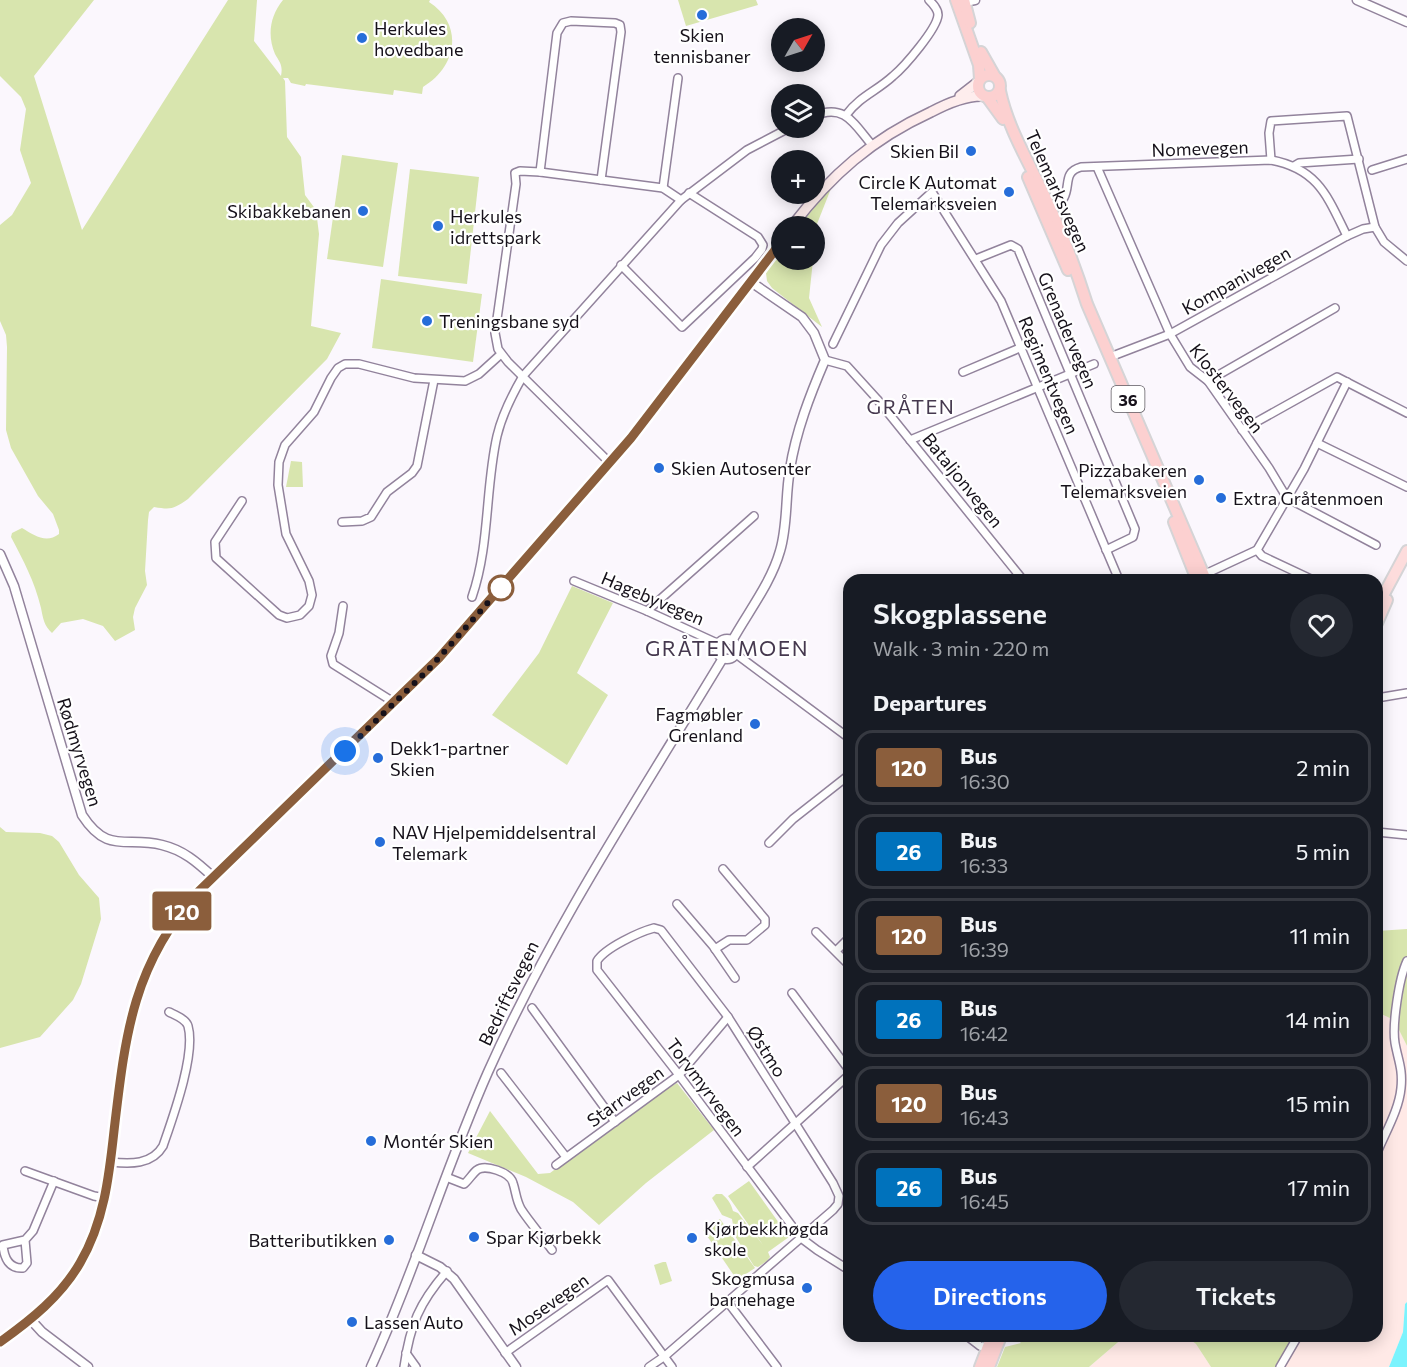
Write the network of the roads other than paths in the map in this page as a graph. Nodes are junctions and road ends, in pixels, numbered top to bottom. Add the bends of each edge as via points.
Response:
1 (929, 0) edge
2 (964, 0) edge
3 (1357, 0) edge
4 (1407, 22) edge
5 (994, 75) junction
6 (678, 78) dead end
7 (979, 80) junction
8 (1000, 91) junction
9 (985, 97) junction
10 (942, 107) junction
11 (825, 113) edge
12 (846, 115) junction
13 (771, 137) edge
14 (872, 145) junction
15 (1359, 159) junction
16 (1407, 159) edge
17 (1271, 160) junction
18 (1294, 166) junction
19 (1097, 167) junction
20 (1372, 170) dead end
21 (540, 172) junction
22 (601, 180) junction
23 (663, 188) junction
24 (689, 193) junction
25 (681, 200) junction
26 (1046, 211) junction
27 (801, 216) edge
28 (1376, 227) junction
29 (1347, 237) junction
30 (771, 256) edge
31 (976, 259) junction
32 (1407, 261) edge
33 (621, 266) junction
34 (751, 282) junction
35 (1335, 308) dead end
36 (1170, 334) junction
37 (832, 344) dead end
38 (1022, 347) junction
39 (501, 354) junction
40 (1110, 357) junction
41 (825, 360) junction
42 (1094, 364) dead end
43 (963, 372) dead end
44 (1070, 374) junction
45 (523, 376) junction
46 (434, 380) junction
47 (1208, 381) junction
48 (1347, 382) junction
49 (1038, 387) junction
50 (1407, 413) edge
51 (1242, 430) junction
52 (910, 440) junction
53 (1317, 443) junction
54 (610, 463) junction
55 (1407, 487) edge
56 (1287, 498) junction
57 (242, 501) dead end
58 (754, 516) dead end
59 (342, 522) dead end
60 (1376, 545) dead end
61 (1106, 550) junction
62 (1257, 550) junction
63 (1407, 551) edge
64 (0, 554) edge
65 (1403, 565) edge
66 (1018, 574) edge
67 (1116, 574) edge
68 (1198, 574) edge
69 (1208, 574) edge
70 (1300, 574) edge
71 (574, 581) dead end
72 (472, 597) dead end
73 (1383, 604) edge
74 (343, 606) dead end
75 (647, 611) junction
76 (732, 641) junction
77 (719, 644) junction
78 (736, 654) junction
79 (723, 658) junction
80 (1407, 693) edge
81 (1383, 697) edge
82 (395, 703) junction
83 (843, 734) edge
84 (843, 780) edge
85 (1383, 833) edge
86 (1407, 835) edge
87 (769, 843) dead end
88 (723, 869) dead end
89 (213, 878) junction
90 (677, 904) dead end
91 (654, 928) joint
92 (816, 932) dead end
93 (843, 944) edge
94 (715, 949) junction
95 (837, 951) junction
96 (843, 958) edge
97 (1407, 961) edge
98 (735, 978) dead end
99 (792, 993) dead end
100 (532, 1008) dead end
101 (169, 1012) dead end
102 (728, 1017) junction
103 (843, 1064) edge
104 (501, 1073) dead end
105 (679, 1075) junction
106 (843, 1078) edge
107 (615, 1122) junction
108 (796, 1124) junction
109 (1383, 1138) edge
110 (566, 1157) junction
111 (111, 1162) junction
112 (556, 1165) dead end
113 (747, 1167) junction
114 (25, 1171) dead end
115 (446, 1177) junction
116 (54, 1181) junction
117 (105, 1198) junction
118 (801, 1238) junction
119 (25, 1240) junction
120 (552, 1250) dead end
121 (416, 1255) junction
122 (843, 1266) edge
123 (447, 1271) junction
124 (727, 1301) junction
125 (31, 1320) junction
126 (0, 1342) edge
127 (989, 1342) edge
128 (1295, 1342) edge
129 (406, 1353) junction
130 (505, 1353) junction
131 (665, 1356) junction
132 (88, 1367) edge
133 (371, 1367) edge
134 (404, 1367) edge
135 (416, 1367) edge
136 (516, 1367) edge
137 (650, 1367) edge
138 (672, 1367) edge
139 (777, 1367) edge
140 (980, 1367) edge
141 (988, 1367) edge
142 (1280, 1367) edge

1 - 12 street via 938,15 923,41 892,78 858,100
2 - 5 highway, Telemarksvegen / 36 via 979,47
2 - 7 highway, Telemarksvegen / 36
3 - 4 street
5 - 7 highway
5 - 8 highway, Telemarksvegen / 36 via 1000,82
6 - 23 street
7 - 9 highway, Telemarksvegen / 36 via 978,90
7 - 10 main road
8 - 9 highway
8 - 26 highway, Telemarksvegen / 36
9 - 10 main road via 971,97
9 - 26 highway, Telemarksvegen / 36 via 1002,118
10 - 14 main road
11 - 12 street
12 - 14 street
13 - 24 street via 747,150
14 - 27 main road via 833,178
15 - 17 street via 1347,116 1271,121
15 - 18 street via 1299,162
15 - 28 street
16 - 20 street
17 - 18 street, Nomevegen
17 - 19 street, Nomevegen
18 - 29 street, Nomevegen via 1321,186
19 - 26 street, Nomevegen via 1072,171 1066,196
19 - 36 street, Klostervegen
21 - 22 street
21 - 22 street via 557,33 563,23 571,21 615,22 621,32
21 - 39 street via 515,173 495,333
22 - 23 street
23 - 25 street
24 - 25 street
24 - 33 street via 758,237 763,245 755,258 682,327
25 - 33 street
26 - 40 highway, Telemarksvegen / 36
28 - 29 street, Kompanivegen
28 - 32 street via 1384,242
29 - 36 street, Kompanivegen
30 - 34 main road
31 - 37 street, Regimentvegen via 932,192 898,223 881,245
31 - 38 street, Regimentvegen via 995,288
31 - 44 street, Grenadervegen via 1011,245 1018,249
33 - 45 street
34 - 41 street via 802,317 814,333
34 - 54 main road
35 - 47 street
36 - 40 street, Kompanivegen
36 - 47 street, Klostervegen via 1190,367
38 - 43 street
38 - 49 street, Regimentvegen
39 - 45 street
39 - 46 street via 471,380
40 - 68 highway, Telemarksvegen / 36
41 - 52 street, Bataljonvegen via 847,366
41 - 76 street via 795,444 780,551
42 - 44 street
44 - 49 street
44 - 61 street, Grenadervegen via 1136,533 1129,541
45 - 54 street
45 - 72 street via 507,406 497,438 481,565
46 - 57 street via 345,364 330,378 314,412 285,445 278,468 285,534 312,590 310,603 300,615 279,615 216,558 215,542
46 - 59 street via 417,466 387,492 371,517
47 - 51 street, Klostervegen
48 - 50 street
48 - 51 street via 1332,379
48 - 53 street
49 - 52 street
49 - 61 street, Regimentvegen
51 - 56 street, Klostervegen
52 - 66 street, Bataljonvegen
53 - 55 street
53 - 56 street
54 - 82 main road
56 - 60 street
56 - 62 street
58 - 75 street
61 - 67 street, Regimentvegen
62 - 69 street
62 - 70 street
63 - 65 main road
64 - 89 street, Rødmyrvegen via 14,586 82,816 93,830 115,842 155,843 183,852
65 - 73 main road
71 - 75 street, Hagebyvegen
74 - 82 street via 331,656 333,664
75 - 77 street, Hagebyvegen
76 - 77 street via 726,639
76 - 78 street
77 - 79 street via 718,654
78 - 79 street
78 - 83 street
79 - 115 street, Bedriftsvegen via 552,942 487,1074
80 - 81 street
82 - 89 main road
84 - 87 street
85 - 86 street
88 - 94 street via 765,925 747,940 729,940
89 - 111 main road via 170,927 138,990 124,1059
90 - 94 street
91 - 102 street, Østmo via 661,930
91 - 105 street, Torvmyrvegen via 604,953 597,961 597,970
92 - 95 street
93 - 95 street
94 - 98 street
95 - 96 street
97 - 109 street via 1395,1015 1400,1094
99 - 103 street
100 - 107 street
101 - 111 street via 188,1026 189,1055 163,1146 148,1160
102 - 105 street, Starrvegen
102 - 108 street, Østmo
104 - 110 street
105 - 107 street, Starrvegen
105 - 113 street, Torvmyrvegen
106 - 108 street
107 - 110 street, Starrvegen
108 - 113 street
108 - 118 street, Østmo via 838,1192 833,1210
110 - 112 street, Starrvegen
111 - 117 main road
113 - 118 street, Torvmyrvegen
114 - 116 street
115 - 120 street via 465,1184 483,1168 507,1175 521,1209
115 - 121 street, Bedriftsvegen
116 - 117 street
116 - 119 street via 33,1231
117 - 125 main road via 81,1263 59,1293
118 - 122 street, Torvmyrvegen
118 - 124 street
119 - 119 street via 27,1263 16,1269 4,1255 3,1245
121 - 123 street
121 - 133 street, Bedriftsvegen
123 - 129 street via 423,1301 410,1331
123 - 130 street
124 - 131 street
124 - 139 street
125 - 126 main road
125 - 132 street
127 - 140 highway
127 - 141 highway
128 - 142 street
129 - 134 street
129 - 135 street
130 - 131 street, Mosevegen via 608,1280
130 - 136 street
131 - 137 street
131 - 138 street, Mosevegen

